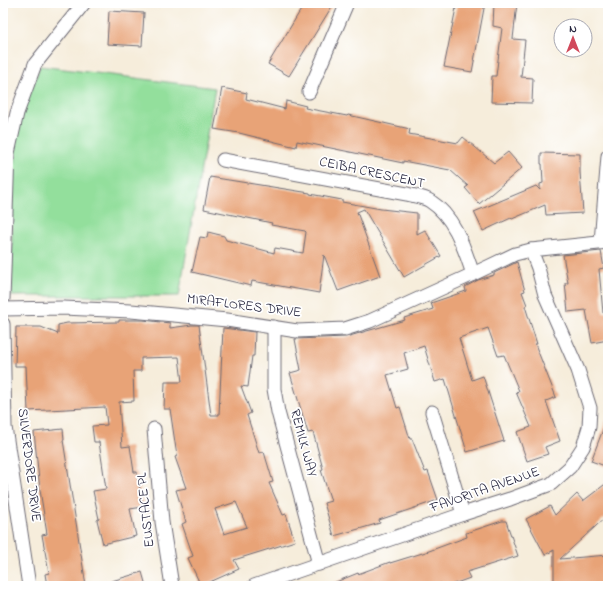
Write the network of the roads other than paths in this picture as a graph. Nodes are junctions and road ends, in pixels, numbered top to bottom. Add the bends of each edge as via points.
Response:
1 (84, 3) edge
2 (347, 3) edge
3 (309, 92) dead end
4 (5, 152) edge
5 (608, 156) edge
6 (223, 160) dead end
7 (604, 242) edge
8 (531, 250) junction
9 (473, 274) junction
10 (3, 299) edge
11 (3, 309) edge
12 (3, 324) edge
13 (274, 327) junction
14 (432, 412) dead end
15 (4, 427) edge
16 (154, 429) dead end
17 (464, 514) junction
18 (319, 564) junction
19 (29, 586) edge
20 (172, 586) edge
21 (254, 586) edge

1 - 4 street via 35,64 16,112
2 - 3 street
4 - 10 street
5 - 7 street
6 - 9 street, CEIBA CRESCENT via 407,194 429,201 445,213 462,242
7 - 8 street, MIRAFLORES DRIVE
8 - 9 street, MIRAFLORES DRIVE via 515,254
8 - 17 street, FAVORITA AVENUE via 545,295 578,370 590,408 589,427 582,448 570,467 551,484
9 - 13 street, MIRAFLORES DRIVE via 370,321 345,329 297,331
11 - 13 street, MIRAFLORES DRIVE via 131,311
12 - 15 street, SILVERDORE DRIVE
13 - 18 street, REMILK WAY via 276,404
14 - 17 street
15 - 19 street, SILVERDORE DRIVE
16 - 20 street, EUSTACE PL via 162,522
17 - 18 street, FAVORITA AVENUE
18 - 21 street, FAVORITA AVENUE

